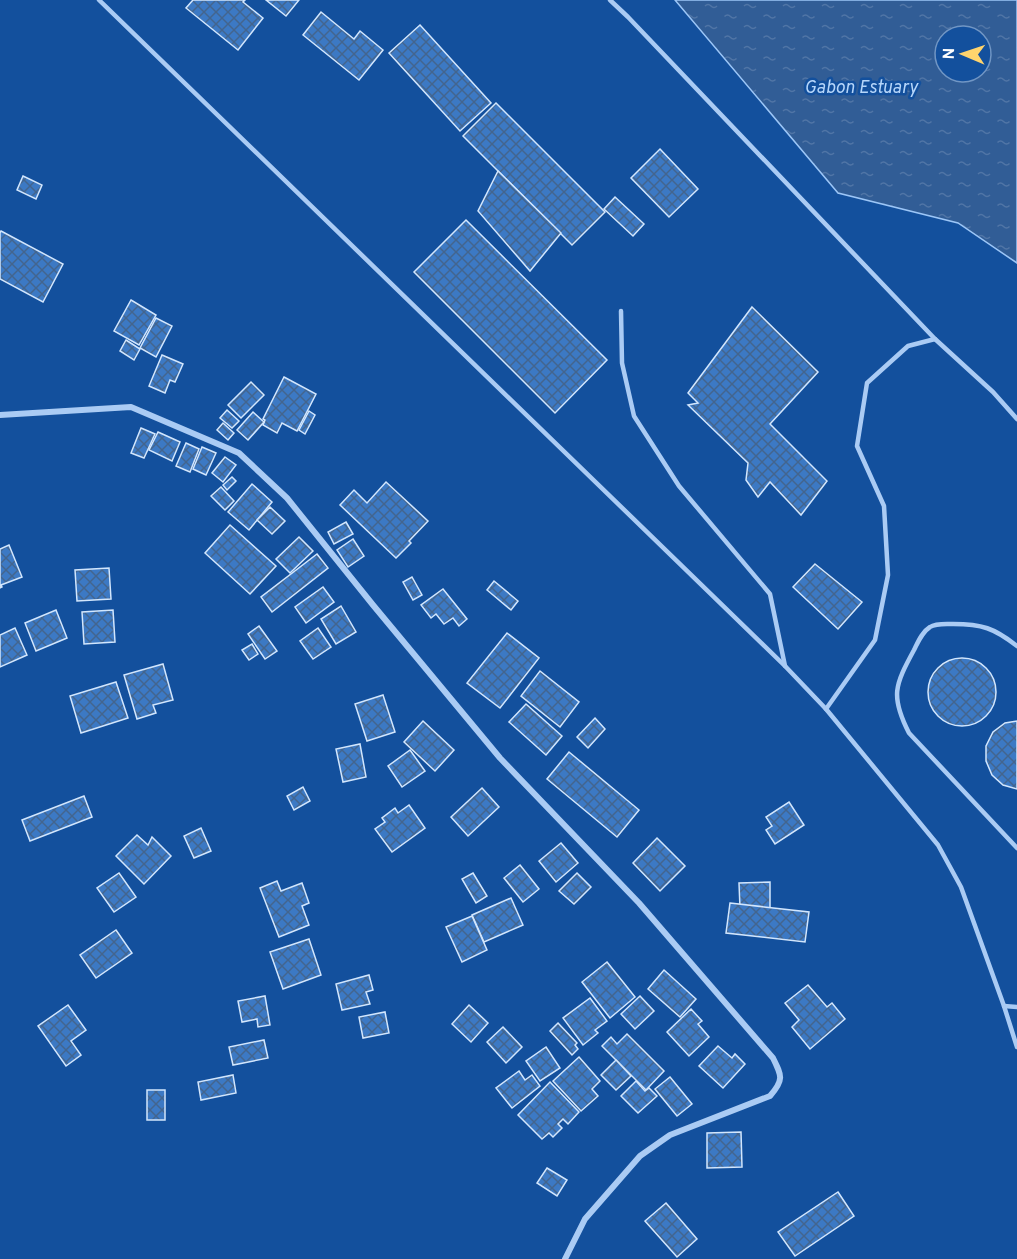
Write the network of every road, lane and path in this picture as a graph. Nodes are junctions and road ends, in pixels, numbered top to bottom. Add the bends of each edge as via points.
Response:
1 (99, 0) edge
2 (610, 0) edge
3 (621, 311) dead end
4 (935, 339) junction
5 (0, 415) edge
6 (1017, 419) edge
7 (1017, 646) edge
8 (785, 666) junction
9 (826, 709) junction
10 (1017, 848) edge
11 (1004, 1006) junction
12 (1017, 1007) edge
13 (1017, 1047) edge
14 (565, 1259) edge

1 - 8 lane
2 - 4 lane
3 - 8 lane via 622,363 634,416 679,486 771,594
4 - 6 lane
4 - 9 lane via 908,346 867,383 857,446 884,507 888,575 875,640
5 - 14 street via 131,407 239,453 287,498 500,758 639,903 773,1058 781,1072 779,1086 770,1096 670,1135 640,1156 585,1219
7 - 10 lane via 1004,635 975,624 930,627 903,670 897,699 909,733
8 - 9 lane
9 - 11 lane via 938,845 961,888
11 - 12 lane
11 - 13 lane

